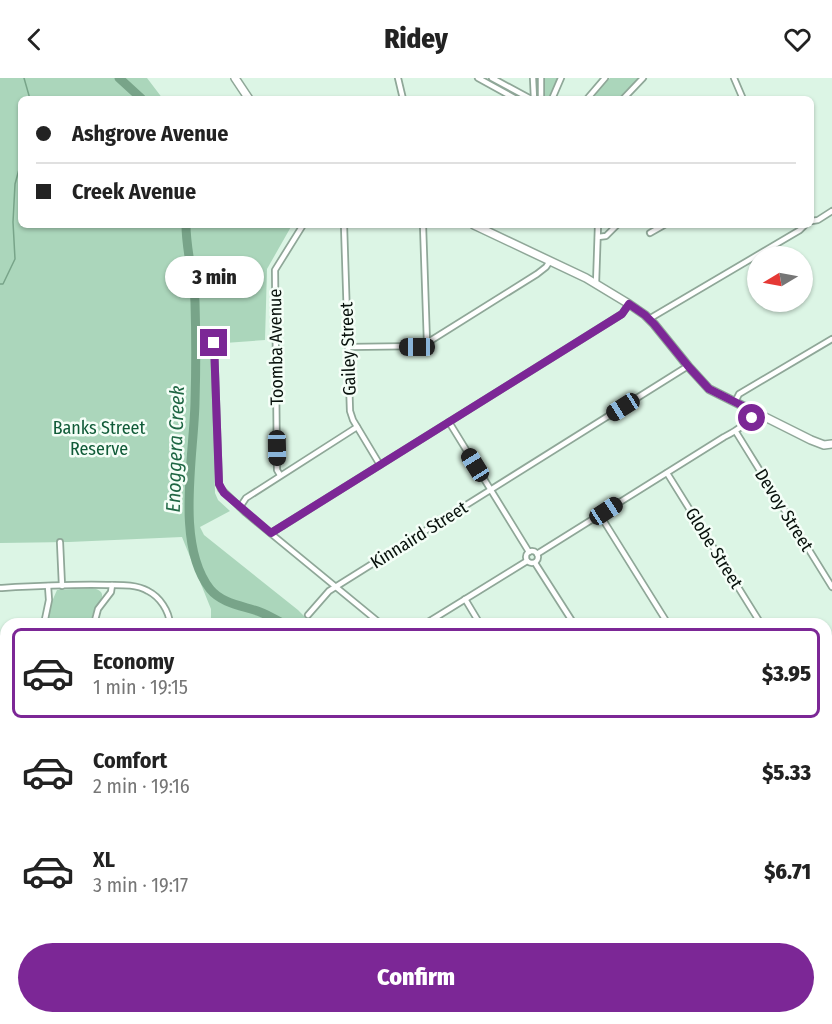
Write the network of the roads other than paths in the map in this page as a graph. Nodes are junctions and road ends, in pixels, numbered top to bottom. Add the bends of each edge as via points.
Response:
1 (236, 78) edge
2 (398, 78) edge
3 (478, 78) edge
4 (492, 78) edge
5 (533, 78) edge
6 (540, 78) edge
7 (561, 78) edge
8 (605, 78) edge
9 (643, 78) edge
10 (734, 78) edge
11 (247, 96) edge
12 (402, 96) edge
13 (511, 96) edge
14 (527, 96) edge
15 (533, 96) edge
16 (541, 96) edge
17 (553, 96) edge
18 (590, 96) edge
19 (626, 96) edge
20 (742, 96) edge
21 (832, 211) edge
22 (814, 221) edge
23 (301, 228) edge
24 (344, 228) edge
25 (423, 228) edge
26 (480, 228) edge
27 (598, 228) edge
28 (614, 228) edge
29 (658, 228) edge
30 (802, 228) edge
31 (650, 233) dead end
32 (598, 237) junction
33 (550, 261) junction
34 (596, 284) junction
35 (629, 304) junction
36 (649, 319) junction
37 (832, 339) edge
38 (214, 343) dead end
39 (428, 343) junction
40 (348, 348) junction
41 (688, 366) junction
42 (735, 402) junction
43 (755, 412) junction
44 (449, 422) junction
45 (357, 427) junction
46 (736, 432) junction
47 (832, 444) edge
48 (380, 465) junction
49 (667, 473) junction
50 (280, 475) junction
51 (490, 490) junction
52 (240, 507) junction
53 (600, 515) junction
54 (271, 533) junction
55 (60, 542) dead end
56 (529, 552) junction
57 (537, 554) junction
58 (527, 561) junction
59 (535, 563) junction
60 (112, 585) junction
61 (48, 586) junction
62 (62, 586) junction
63 (832, 587) edge
64 (0, 588) edge
65 (335, 588) junction
66 (465, 599) junction
67 (308, 615) dead end
68 (45, 618) edge
69 (96, 618) edge
70 (168, 618) edge
71 (373, 618) edge
72 (435, 618) edge
73 (476, 618) edge
74 (570, 618) edge
75 (664, 618) edge
76 (758, 618) edge

1 - 11 main road
2 - 12 street
3 - 13 street
4 - 14 street
5 - 15 street
6 - 16 street
7 - 17 street
8 - 18 street
9 - 19 street
10 - 20 street
21 - 22 street
23 - 50 street, Toomba Avenue via 274,270
24 - 40 street, Gailey Street
25 - 39 street
26 - 33 main road
27 - 32 street
28 - 32 street via 606,236
29 - 31 street
30 - 36 street
32 - 34 street
33 - 34 main road
33 - 39 street via 537,274
34 - 35 main road
35 - 36 main road
35 - 44 street via 622,314
36 - 41 main road
37 - 42 street via 739,394
38 - 52 street via 219,484
39 - 40 street via 417,347
40 - 45 street, Gailey Street via 350,411
41 - 42 main road via 709,389
41 - 51 street, Kinnaird Street
42 - 43 main road
43 - 46 street
43 - 47 main road via 811,440
44 - 48 street
44 - 51 street
45 - 48 street, Gailey Street
45 - 50 street
46 - 49 street
46 - 63 street, Devoy Street
48 - 54 street
49 - 53 street
49 - 76 street, Globe Street
50 - 52 street via 246,498
51 - 56 street
51 - 65 street, Kinnaird Street
52 - 54 street
53 - 57 street
53 - 75 street
54 - 65 street
55 - 62 street
56 - 57 street
56 - 58 street
57 - 59 street
58 - 59 street
58 - 66 street
59 - 74 street
60 - 62 street
60 - 69 street
60 - 70 street via 148,591 160,601
61 - 62 street
61 - 64 street
61 - 68 street
65 - 67 street, Kinnaird Street
65 - 71 street
66 - 72 street
66 - 73 street

